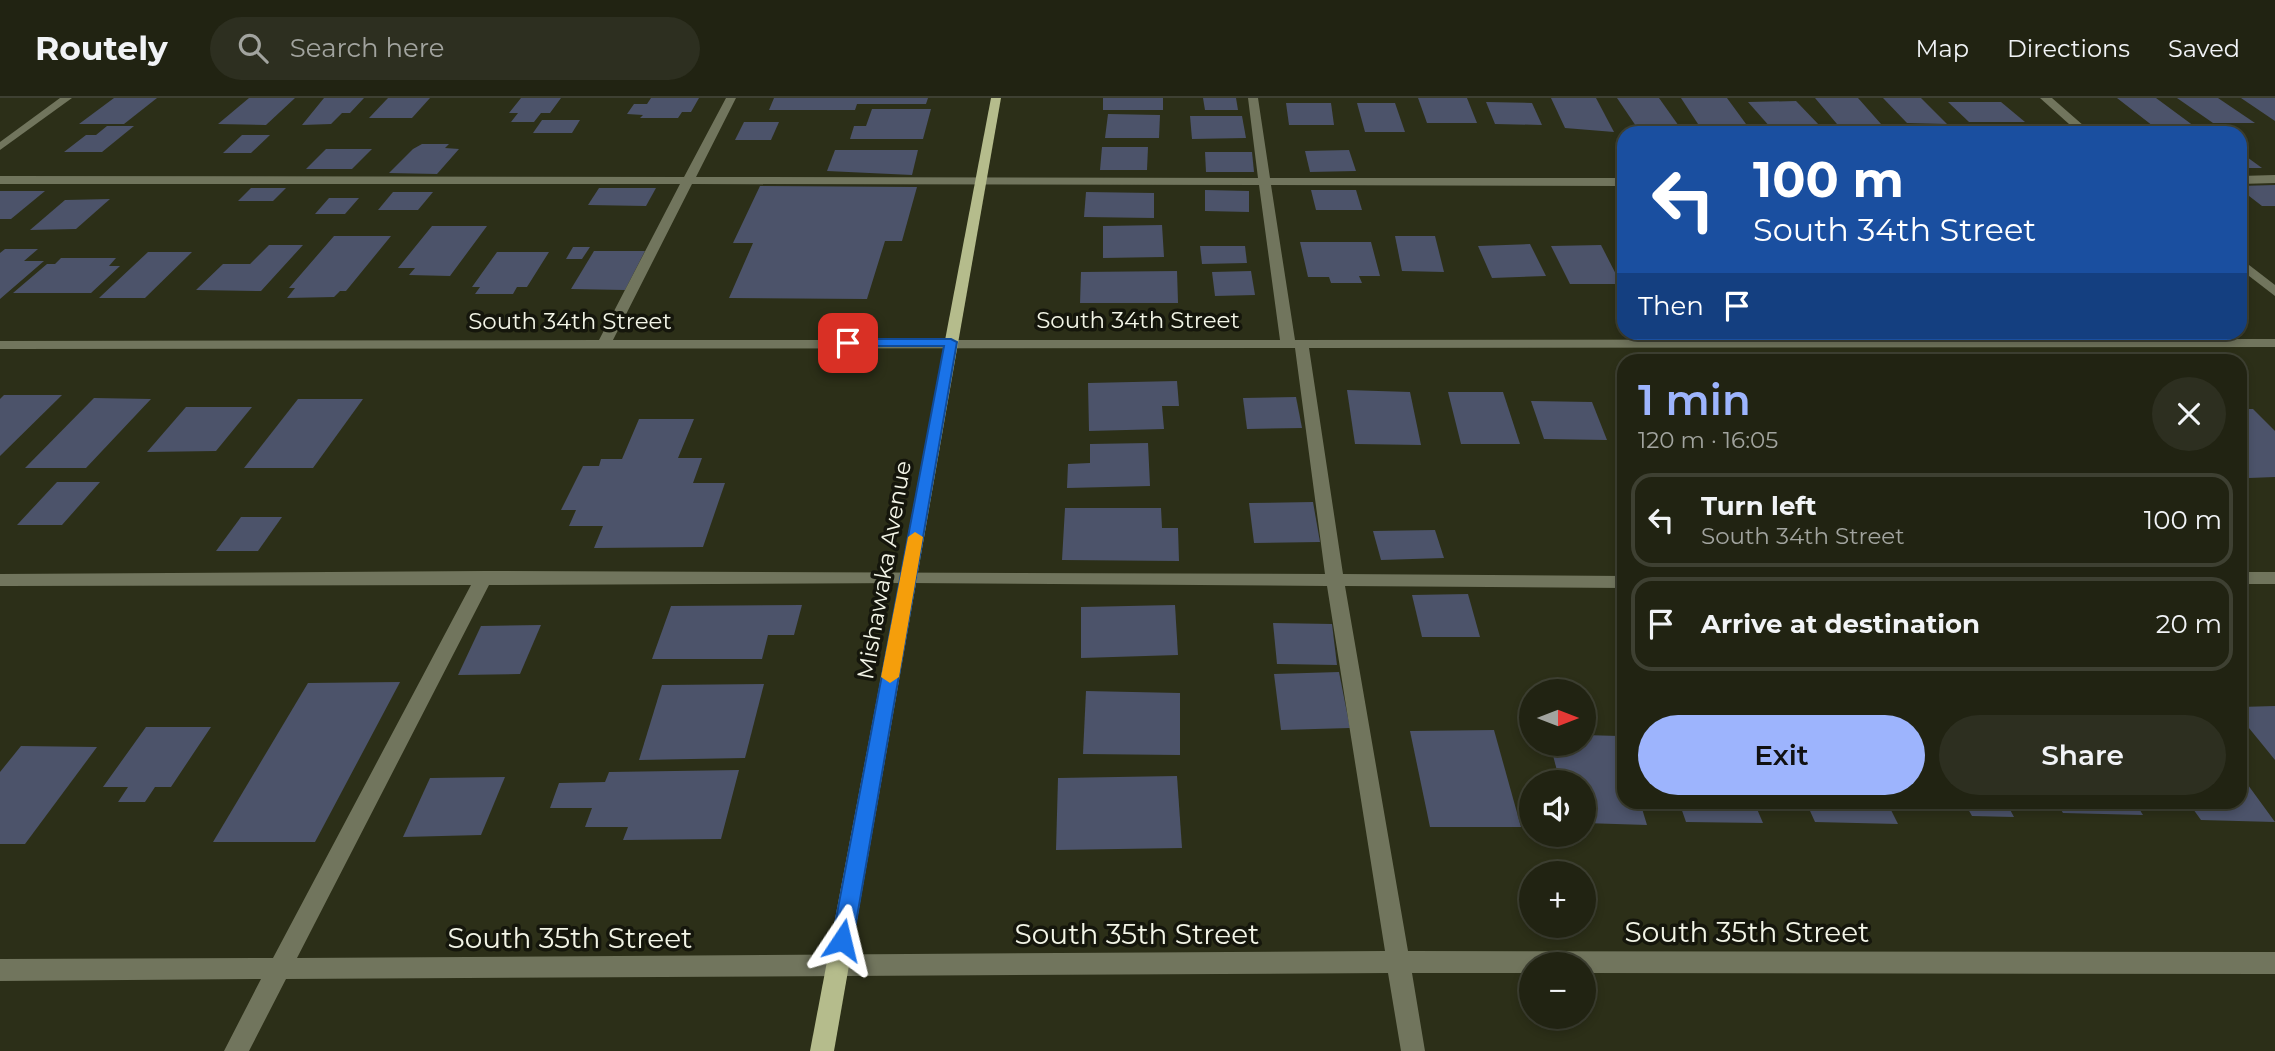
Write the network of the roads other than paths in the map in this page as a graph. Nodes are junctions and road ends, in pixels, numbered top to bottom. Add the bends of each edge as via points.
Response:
1 (66, 98) edge
2 (731, 98) edge
3 (996, 98) edge
4 (1253, 98) edge
5 (2045, 98) edge
6 (2078, 126) edge
7 (0, 147) edge
8 (688, 179) junction
9 (0, 180) edge
10 (982, 180) junction
11 (2247, 180) edge
12 (2275, 180) edge
13 (1617, 181) edge
14 (1266, 183) junction
15 (2247, 268) edge
16 (2275, 292) edge
17 (951, 342) junction
18 (2275, 342) edge
19 (1294, 343) junction
20 (604, 344) junction
21 (0, 345) edge
22 (484, 577) junction
23 (908, 577) junction
24 (2247, 578) edge
25 (2275, 578) edge
26 (0, 580) edge
27 (1335, 582) junction
28 (1617, 582) edge
29 (1401, 962) junction
30 (2275, 963) edge
31 (838, 966) junction
32 (279, 969) junction
33 (0, 970) edge
34 (236, 1051) edge
35 (822, 1051) edge
36 (1413, 1051) edge

1 - 7 street
2 - 8 street
3 - 10 main road, Mishawaka Avenue
4 - 14 street
5 - 6 street
8 - 9 street
8 - 10 street
8 - 20 street
10 - 14 street
10 - 17 main road, Mishawaka Avenue
11 - 12 street
13 - 14 street
14 - 19 street
15 - 16 street
17 - 19 street, South 34th Street
17 - 20 street, South 34th Street
17 - 23 main road, Mishawaka Avenue
18 - 19 street, South 34th Street
19 - 27 street
20 - 21 street, South 34th Street
22 - 23 street
22 - 26 street
22 - 32 street
23 - 27 street
23 - 31 main road, Mishawaka Avenue
24 - 25 street
27 - 28 street
27 - 29 street via 1390,920
29 - 30 street, South 35th Street
29 - 31 street, South 35th Street
29 - 36 street
31 - 32 street, South 35th Street
31 - 35 main road, Mishawaka Avenue
32 - 33 street, South 35th Street
32 - 34 street

